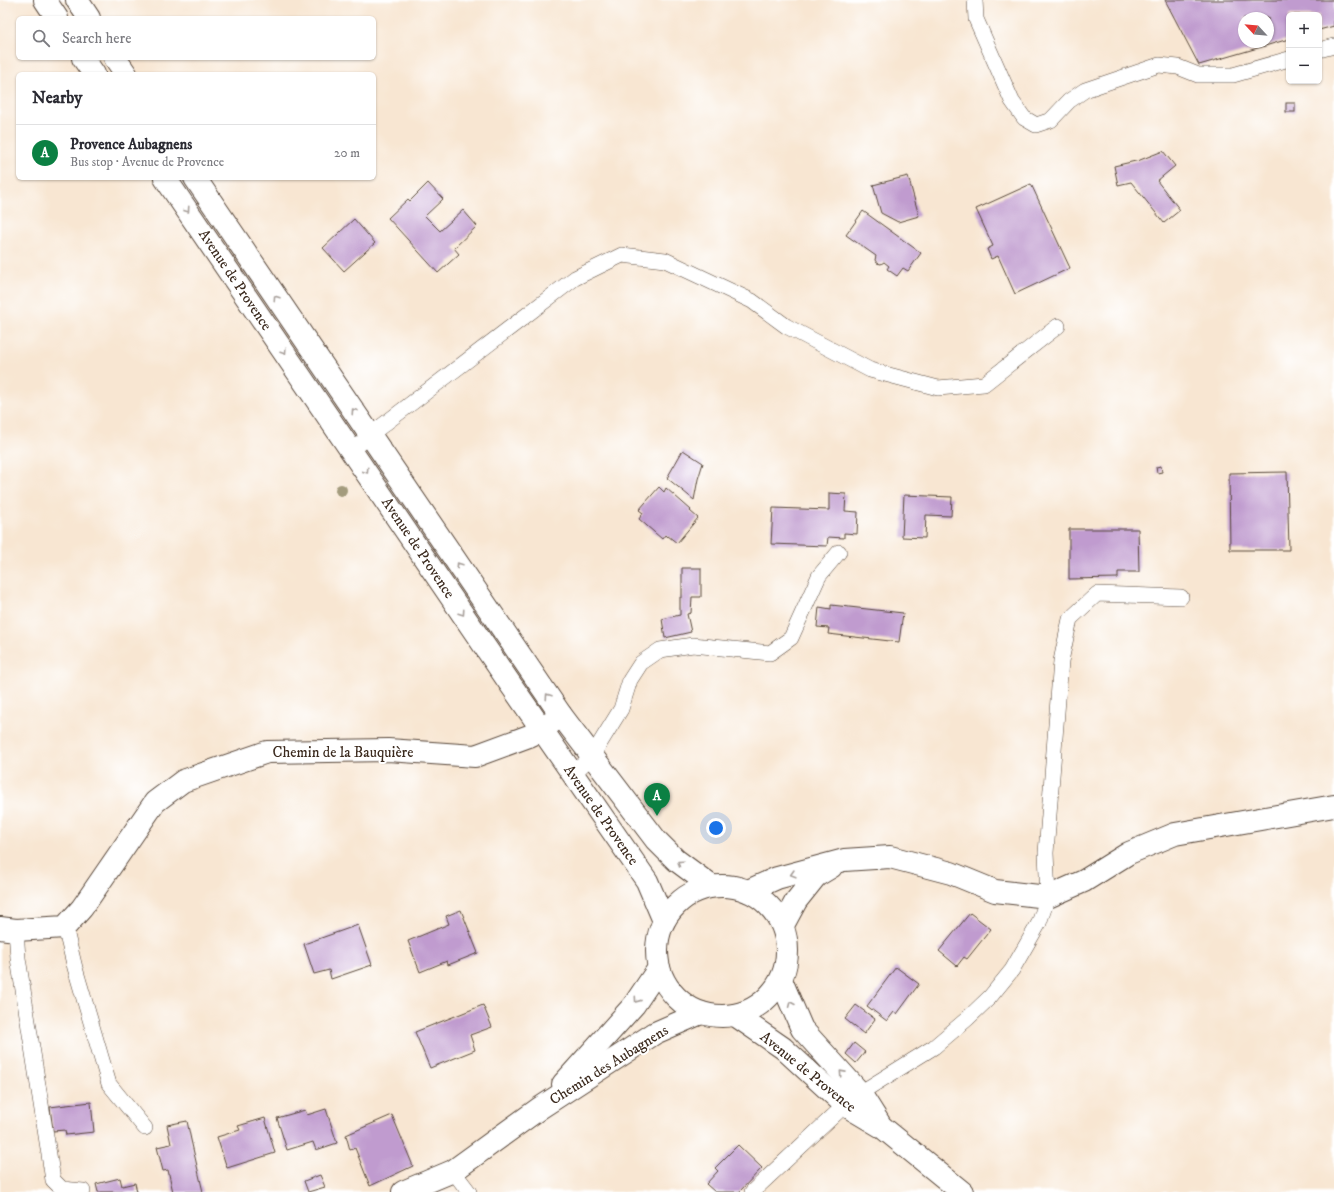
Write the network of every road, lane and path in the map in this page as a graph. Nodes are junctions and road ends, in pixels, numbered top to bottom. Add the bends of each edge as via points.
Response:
1 (45, 0) edge
2 (77, 0) edge
3 (975, 0) edge
4 (56, 16) edge
5 (88, 16) edge
6 (1334, 46) edge
7 (1322, 49) edge
8 (84, 60) edge
9 (116, 60) edge
10 (1286, 60) edge
11 (93, 72) edge
12 (125, 72) edge
13 (166, 180) edge
14 (196, 180) edge
15 (1058, 326) dead end
16 (370, 435) junction
17 (352, 451) junction
18 (839, 552) dead end
19 (1180, 597) dead end
20 (561, 716) junction
21 (542, 730) junction
22 (592, 756) junction
23 (573, 774) junction
24 (1334, 806) edge
25 (844, 860) junction
26 (711, 886) junction
27 (748, 891) junction
28 (1048, 897) junction
29 (664, 921) junction
30 (782, 925) junction
31 (65, 928) junction
32 (8, 929) edge
33 (659, 968) junction
34 (781, 980) junction
35 (701, 1013) junction
36 (735, 1015) junction
37 (853, 1099) junction
38 (540, 1108) junction
39 (144, 1128) dead end
40 (453, 1171) junction
41 (83, 1191) edge
42 (403, 1192) edge
43 (469, 1192) edge
44 (752, 1192) edge
45 (962, 1192) edge

1 - 4 main road
2 - 5 main road
3 - 10 lane via 976,19 1012,101 1024,118 1036,125 1051,120 1069,101 1085,90 1159,65 1198,75 1233,75
6 - 7 lane
8 - 11 main road
9 - 12 main road
13 -> 17 main road, Avenue de Provence
16 -> 14 main road, Avenue de Provence
15 - 16 lane via 984,384 938,388 870,370 786,326 752,301 665,260 622,255 575,278
16 - 17 lane
20 -> 16 main road, Avenue de Provence
17 -> 21 main road, Avenue de Provence
18 - 22 lane via 818,576 791,638 770,653 693,645 660,650 641,663 630,680 621,709
19 - 28 lane via 1096,594 1070,619 1061,661 1046,853
20 - 21 main road, Chemin de la Bauquière
20 - 22 main road, Avenue de Provence
21 - 23 main road, Avenue de Provence
21 - 31 main road, Chemin de la Bauquière via 475,756 388,750 266,752 183,781 155,802 82,908
22 - 23 lane
26 -> 22 main road, Avenue de Provence via 676,860 656,840
23 - 29 main road, Avenue de Provence via 647,881
24 - 28 main road via 1175,834 1129,853 1084,881
25 -> 27 main road via 777,878
25 - 28 main road via 890,857 951,873 995,891
25 - 30 main road via 816,876 796,901
26 - 27 main road via 730,886
26 - 29 main road via 692,893 676,905
27 - 30 main road via 763,899
28 - 37 lane via 1039,923 1012,970 990,997 934,1048
29 - 33 main road via 658,942
30 - 34 main road via 788,944 787,962
31 - 32 main road
31 - 39 lane via 109,1084
32 - 41 lane via 18,958 53,1180 62,1189
33 - 35 main road via 668,987 682,1003
33 -> 38 main road, Chemin des Aubagnens via 634,1005
34 - 36 main road via 770,996 754,1008
37 -> 34 main road, Avenue de Provence via 802,1029
35 - 36 main road
35 - 38 main road, Chemin des Aubagnens via 655,1033
36 - 37 main road, Avenue de Provence
37 - 44 lane
37 - 45 main road, Avenue de Provence via 882,1127
38 - 40 main road, Chemin des Aubagnens
40 - 42 main road, Chemin des Aubagnens
40 - 43 lane

